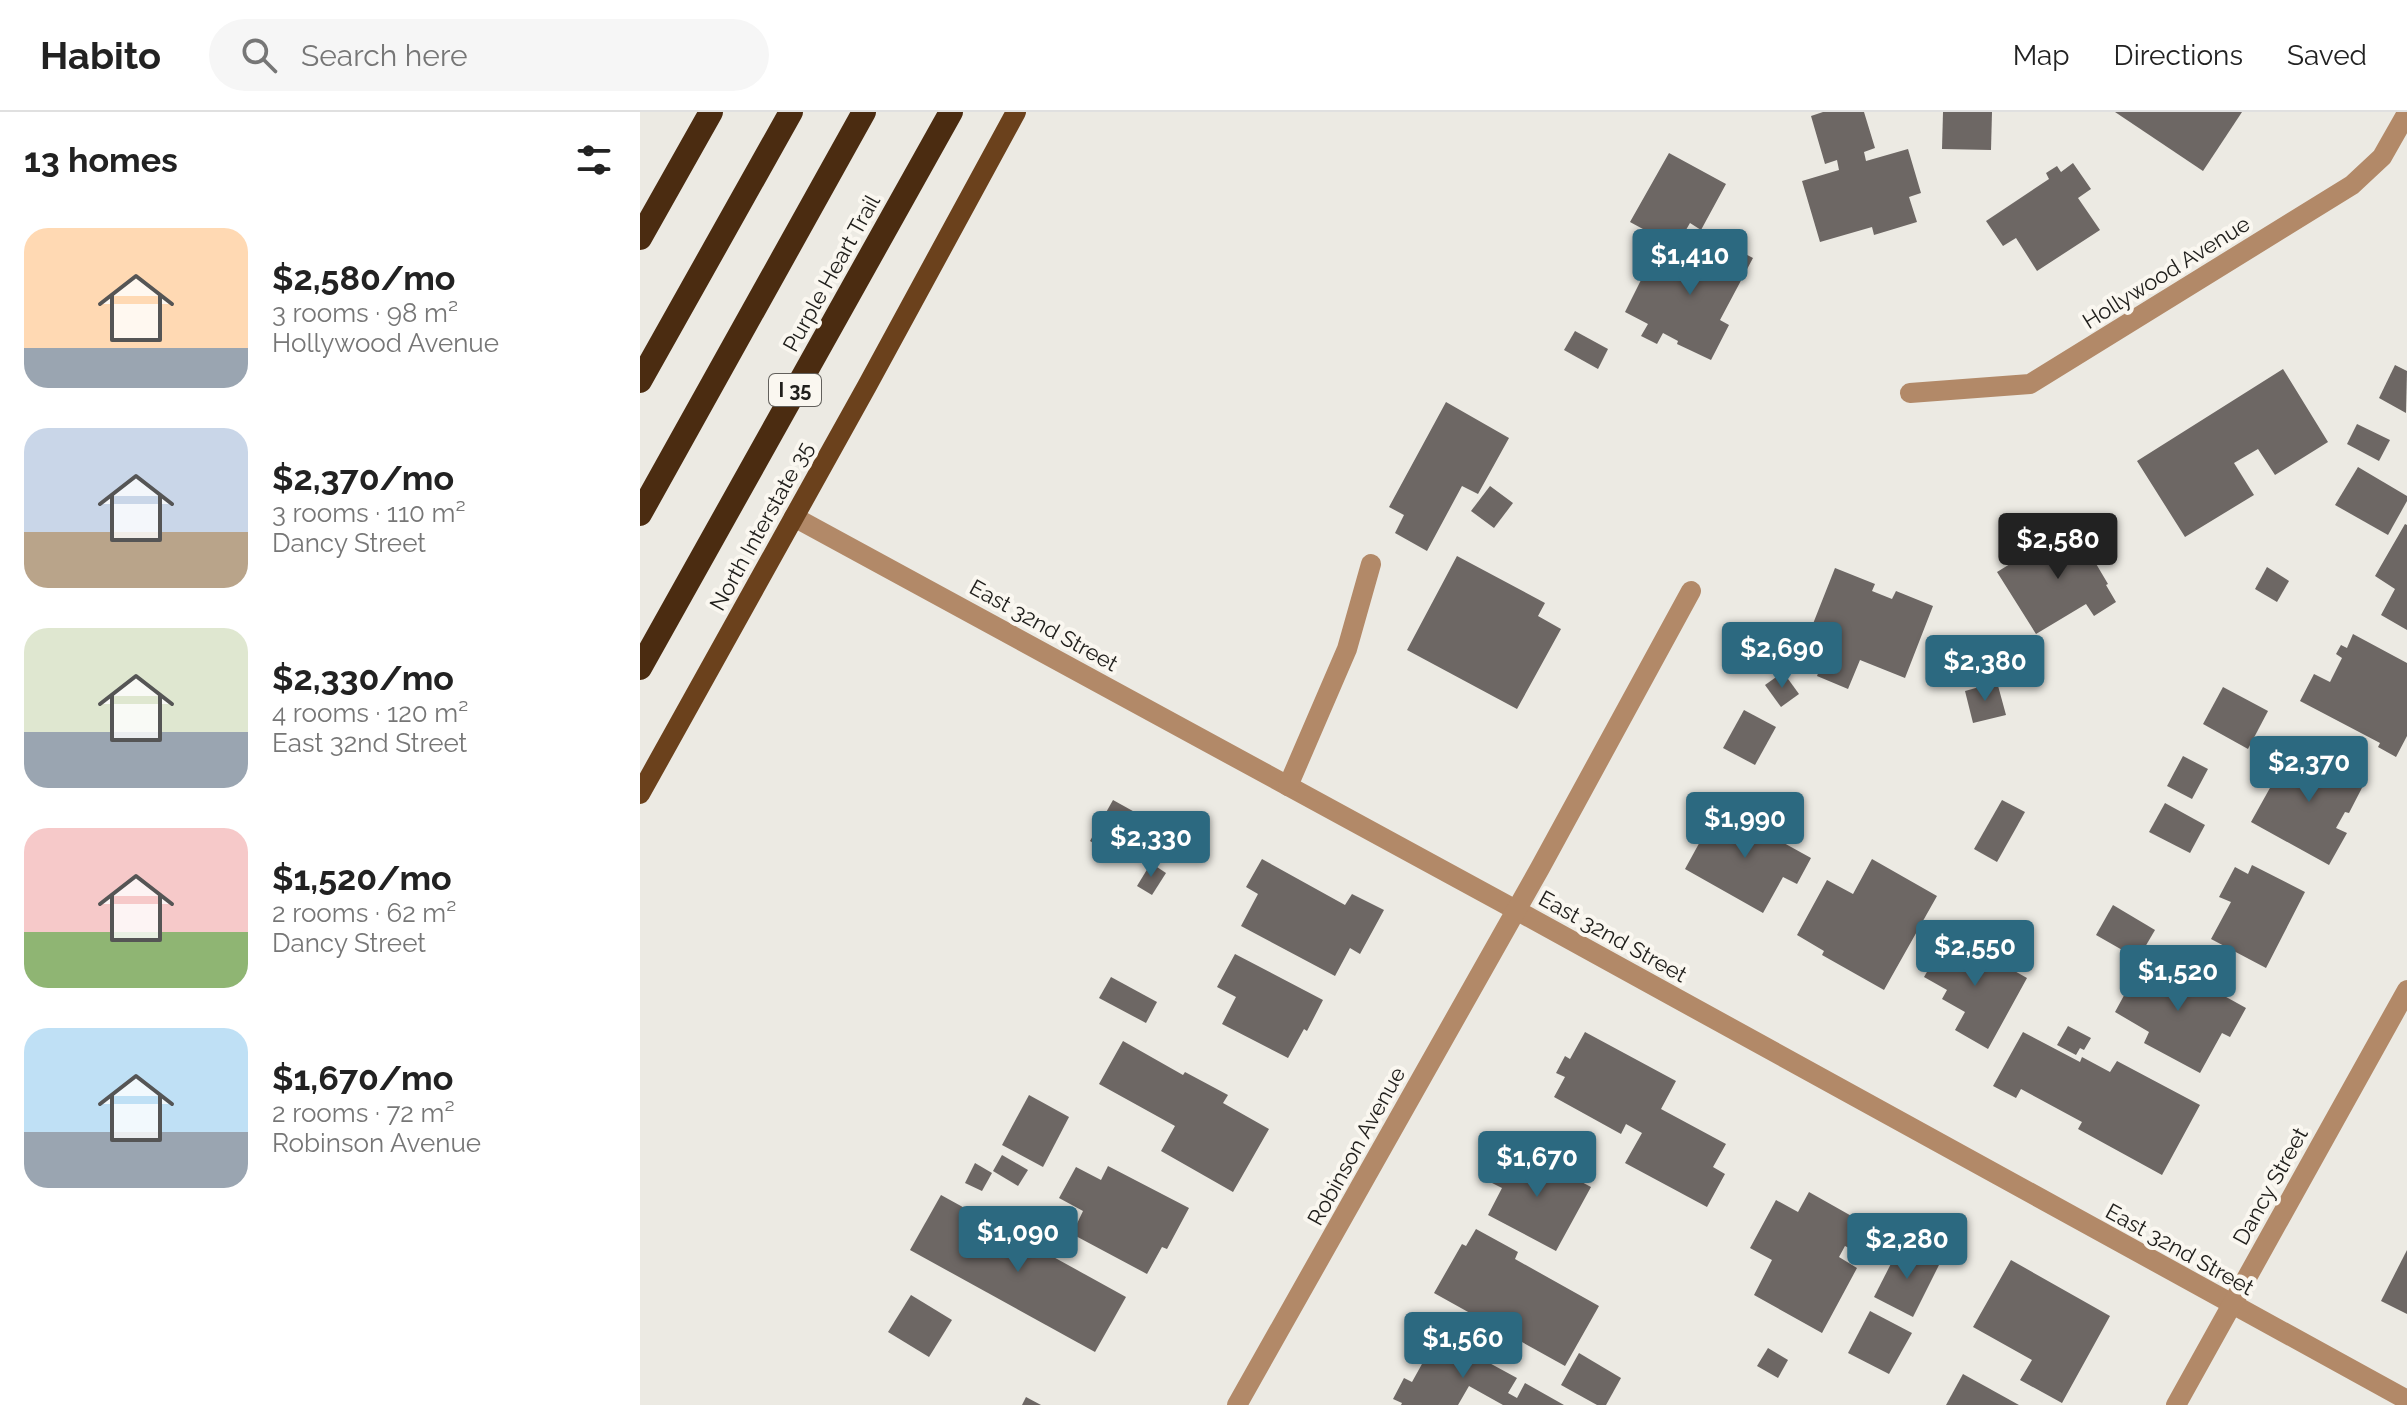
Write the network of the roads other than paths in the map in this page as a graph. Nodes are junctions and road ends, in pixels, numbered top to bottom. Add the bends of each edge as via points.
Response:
1 (711, 112) edge
2 (791, 112) edge
3 (864, 112) edge
4 (951, 112) edge
5 (1016, 112) edge
6 (2407, 113) edge
7 (640, 238) edge
8 (640, 381) edge
9 (1910, 393) dead end
10 (640, 514) edge
11 (794, 517) junction
12 (1371, 564) dead end
13 (1691, 591) dead end
14 (640, 668) edge
15 (1288, 786) junction
16 (640, 794) edge
17 (1516, 910) junction
18 (2407, 990) edge
19 (2232, 1305) junction
20 (2407, 1400) edge
21 (1237, 1405) edge
22 (2176, 1405) edge

1 - 7 highway
2 - 8 highway
3 - 10 highway
4 - 14 highway, Purple Heart Trail / I 35
5 - 11 main road, North Interstate 35
6 - 9 street, Hollywood Avenue via 2382,157 2352,185 2030,384
11 - 15 street, East 32nd Street
11 - 16 main road, North Interstate 35
12 - 15 street via 1347,649
13 - 17 street, Robinson Avenue
15 - 17 street, East 32nd Street
17 - 19 street, East 32nd Street
17 - 21 street, Robinson Avenue
18 - 19 street, Dancy Street
19 - 20 street, East 32nd Street
19 - 22 street, Dancy Street

